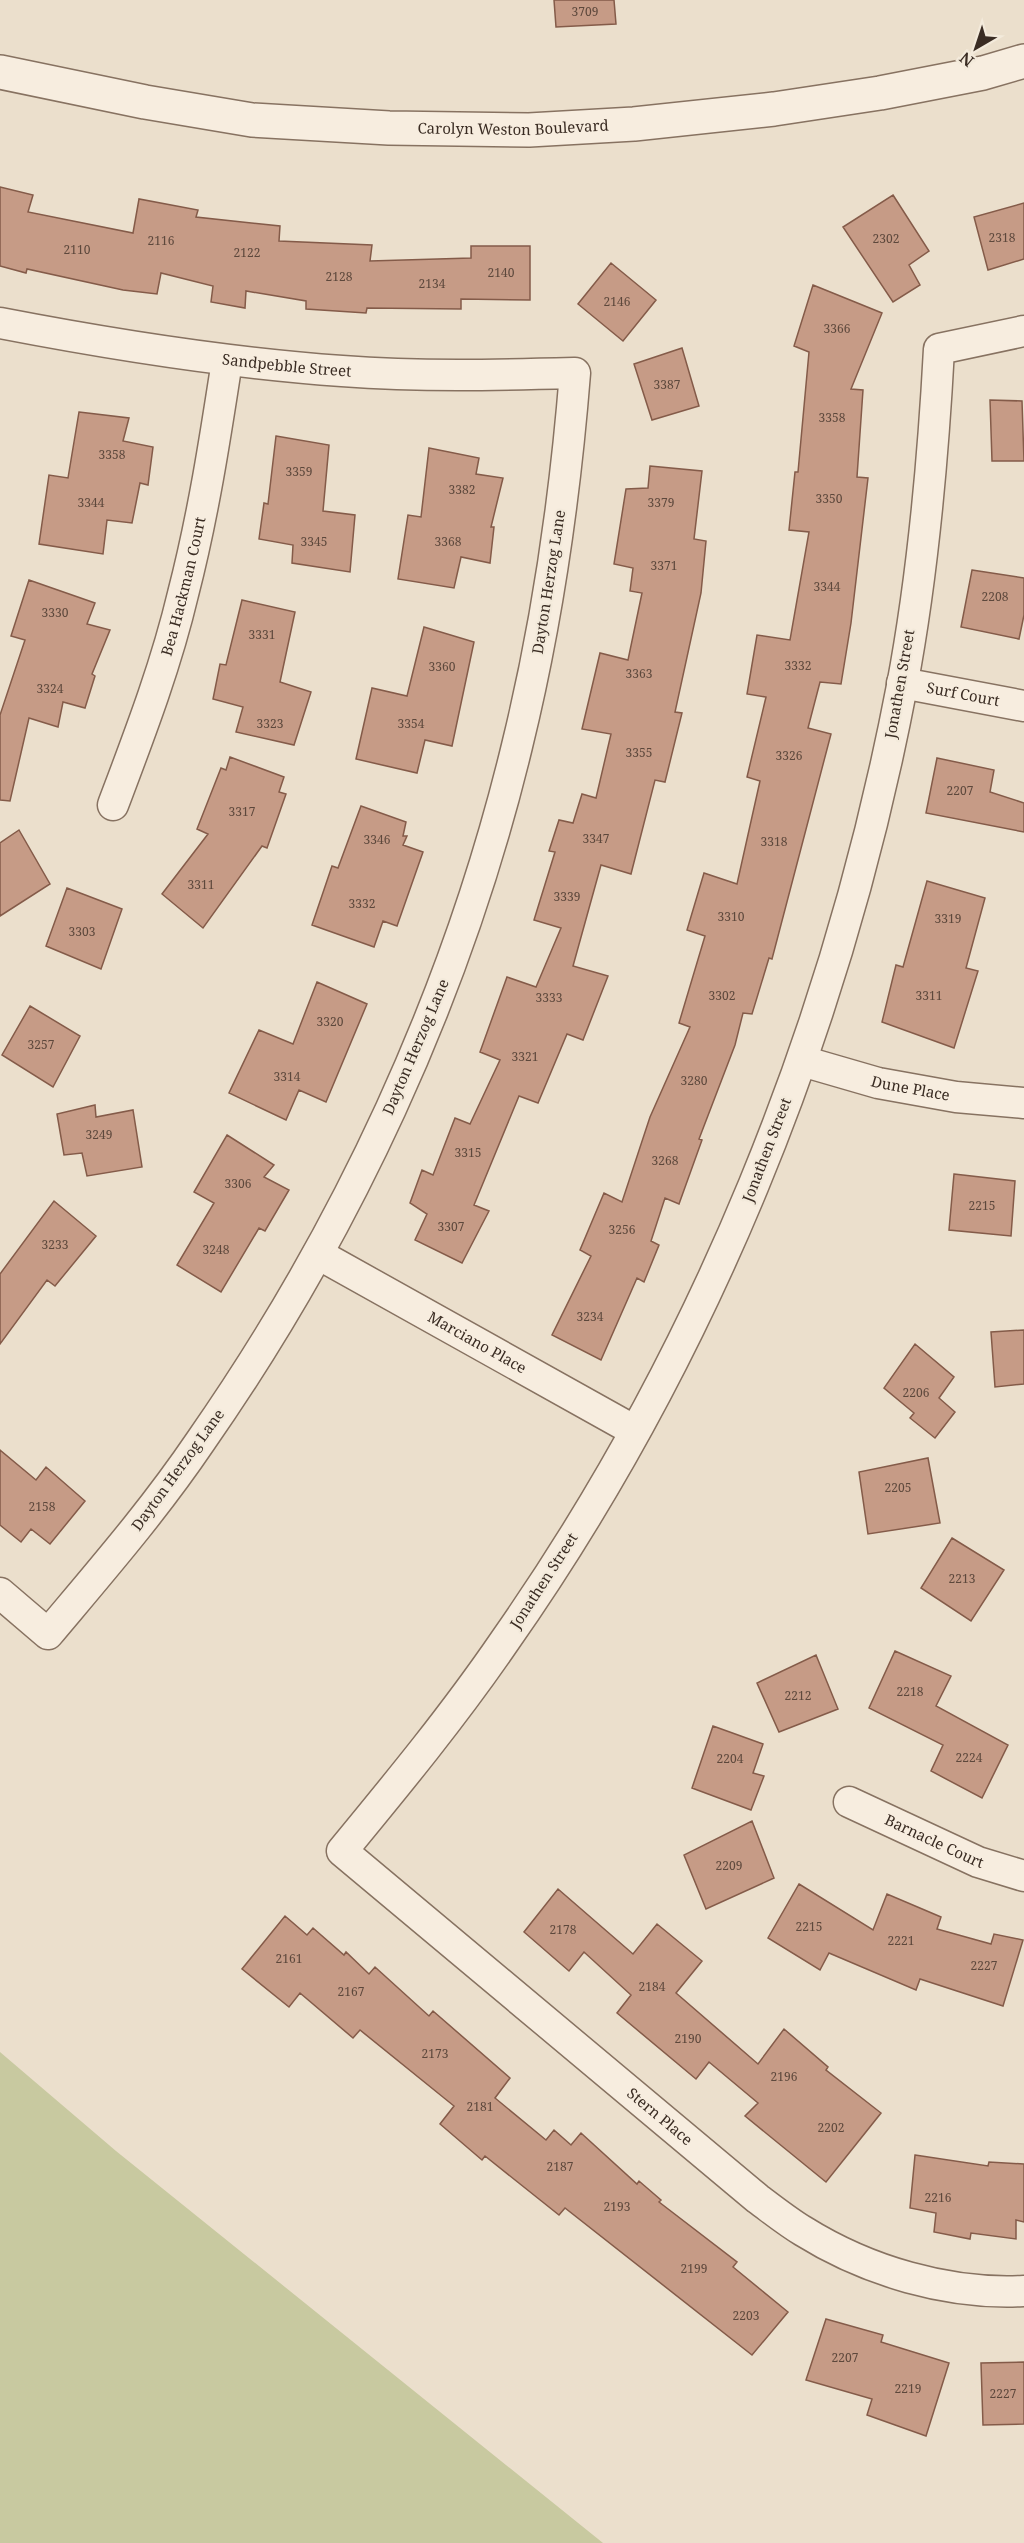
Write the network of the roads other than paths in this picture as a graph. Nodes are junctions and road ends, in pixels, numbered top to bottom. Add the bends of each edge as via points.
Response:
1 (1024, 61) edge
2 (0, 72) edge
3 (0, 323) edge
4 (1024, 331) edge
5 (227, 361) junction
6 (575, 374) joint
7 (902, 683) junction
8 (1024, 705) edge
9 (112, 805) dead end
10 (802, 1061) junction
11 (1024, 1103) edge
12 (318, 1254) junction
13 (636, 1431) junction
14 (0, 1593) edge
15 (849, 1802) dead end
16 (342, 1851) joint
17 (1024, 1876) edge
18 (1024, 2291) edge

1 - 2 street, Carolyn Weston Boulevard via 879,93 774,109 529,130 389,128 252,120
3 - 5 street, Sandpebble Street via 119,346
4 - 7 street, Jonathen Street via 939,349 922,556
5 - 6 street, Sandpebble Street via 344,371
5 - 9 street, Bea Hackman Court via 207,488 183,595 151,704
6 - 12 street, Dayton Herzog Lane via 559,532 540,640 517,747 488,852 414,1057
7 - 8 street, Surf Court
7 - 10 street, Jonathen Street via 872,825
10 - 11 street, Dune Place via 878,1083 956,1097
10 - 13 street, Jonathen Street via 744,1209
12 - 13 street, Marciano Place
12 - 14 street, Dayton Herzog Lane via 200,1443 48,1634
13 - 16 street, Jonathen Street via 505,1641 425,1751
15 - 17 street, Barnacle Court via 978,1862
16 - 18 street, Stern Place via 758,2199 803,2231 854,2258 907,2277 957,2288

